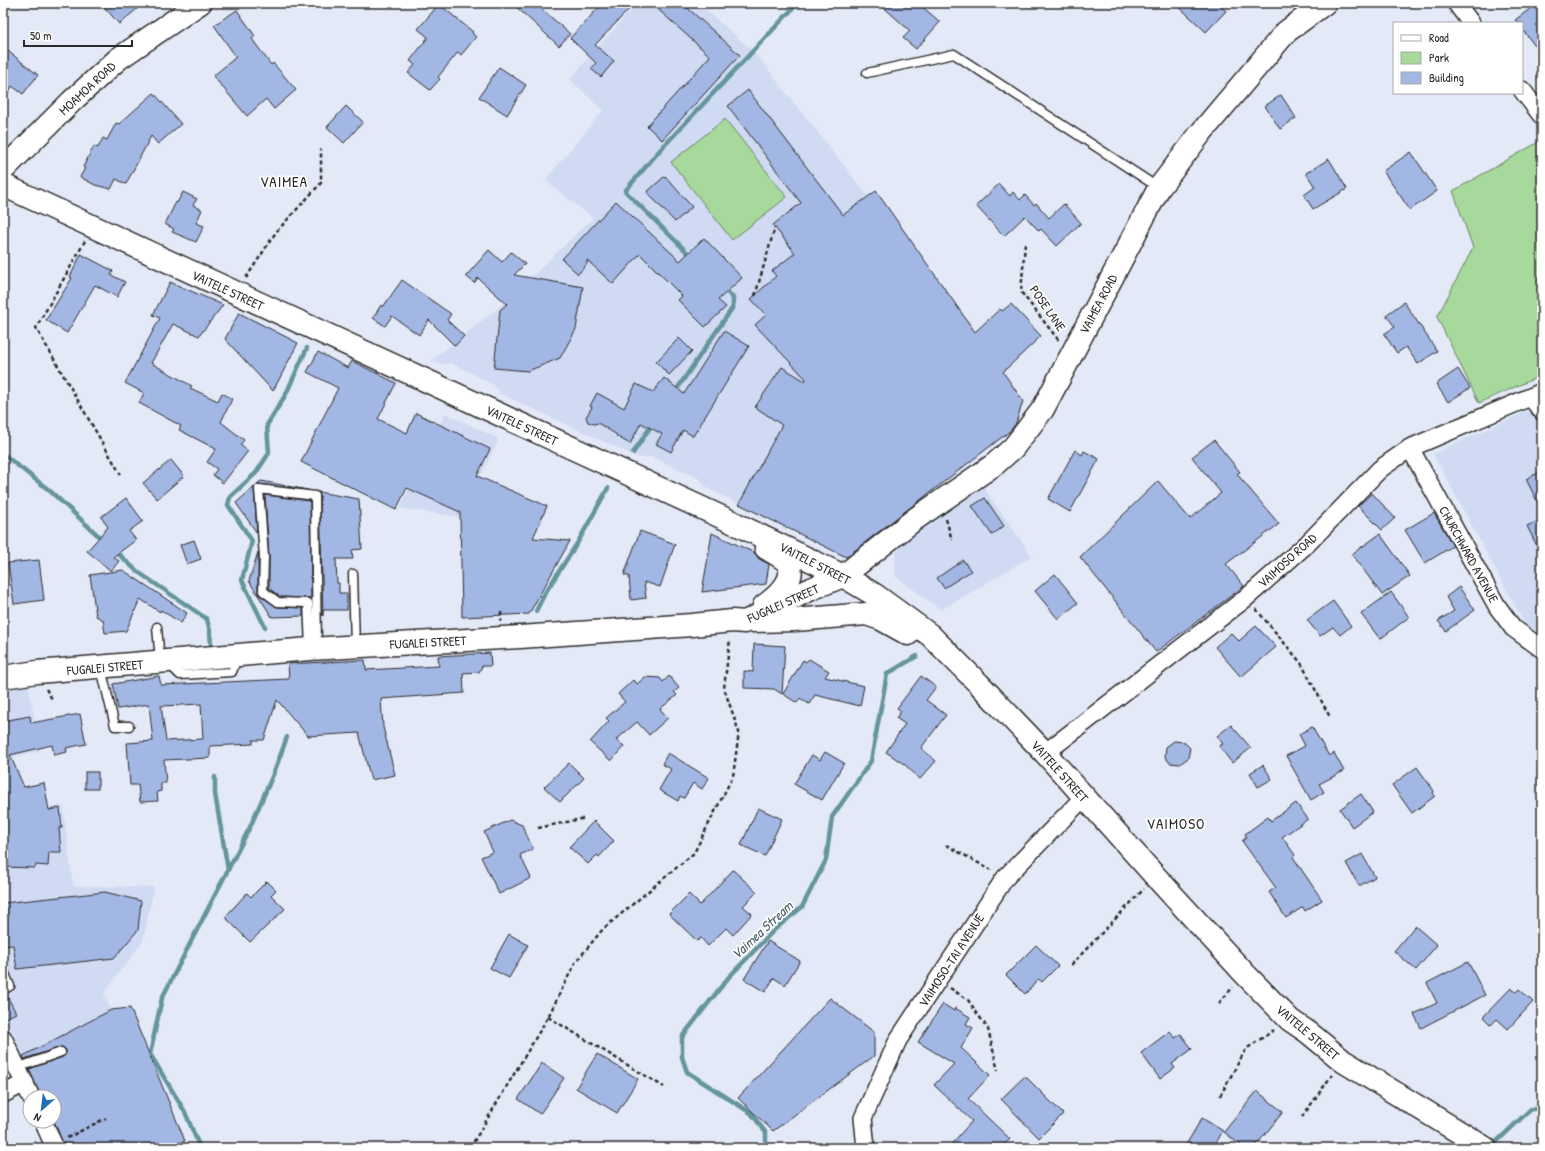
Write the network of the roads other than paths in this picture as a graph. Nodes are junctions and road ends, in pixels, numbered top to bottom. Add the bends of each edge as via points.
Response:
1 (200, 3) edge
2 (1325, 3) edge
3 (1456, 3) edge
4 (1470, 22) edge
5 (867, 73) dead end
6 (1523, 91) edge
7 (1542, 116) edge
8 (3, 170) edge
9 (3, 185) edge
10 (1159, 188) junction
11 (1536, 397) edge
12 (1542, 418) edge
13 (1410, 448) junction
14 (730, 521) junction
15 (353, 574) dead end
16 (843, 576) junction
17 (738, 621) junction
18 (158, 627) dead end
19 (355, 646) junction
20 (313, 649) junction
21 (1542, 649) edge
22 (163, 662) junction
23 (101, 667) junction
24 (3, 677) edge
25 (979, 684) junction
26 (128, 726) dead end
27 (1044, 753) junction
28 (1084, 797) junction
29 (3, 969) edge
30 (3, 990) edge
31 (3, 1038) edge
32 (62, 1052) dead end
33 (17, 1068) junction
34 (28, 1089) edge
35 (22, 1091) edge
36 (3, 1094) edge
37 (47, 1129) edge
38 (55, 1147) edge
39 (866, 1148) edge
40 (1485, 1148) edge

1 - 8 main road, MOAMOA ROAD via 118,59
2 - 10 main road, VAIMEA ROAD via 1286,32 1200,134
3 - 4 street
5 - 10 lane via 954,54
6 - 7 street
9 - 14 main road, VAITELE STREET
10 - 16 main road, VAIMEA ROAD via 1043,409 1013,448 995,464 915,519
11 - 12 lane
11 - 13 street, VAIMOSO ROAD
13 - 21 street, CHURCHWARD AVENUE via 1497,606 1513,628
13 - 27 street, VAIMOSO ROAD via 1380,469 1307,544 1246,598
14 - 16 main road, VAITELE STREET
14 - 17 main road via 787,563 790,573 781,593
15 - 19 lane
16 - 17 main road, FUGALEI STREET
16 - 25 main road, VAITELE STREET via 875,595 930,635
17 - 19 main road, FUGALEI STREET
17 - 25 main road via 795,620 866,614 882,619 907,633
18 - 22 lane
19 - 20 main road, FUGALEI STREET
20 - 20 lane via 315,496 259,489 264,557 263,590 278,602 308,603
20 - 22 main road, FUGALEI STREET
22 - 23 main road, FUGALEI STREET
23 - 24 main road, FUGALEI STREET
23 - 26 lane via 115,726
25 - 27 main road, VAITELE STREET
27 - 28 main road, VAITELE STREET
28 - 39 street, VAIMOSO-TAI AVENUE via 1005,878 898,1040 863,1118
28 - 40 main road, VAITELE STREET via 1290,1020 1343,1061
29 - 30 lane via 10,986
31 - 33 street
32 - 33 lane
33 - 34 street
35 - 36 street
37 - 38 street

